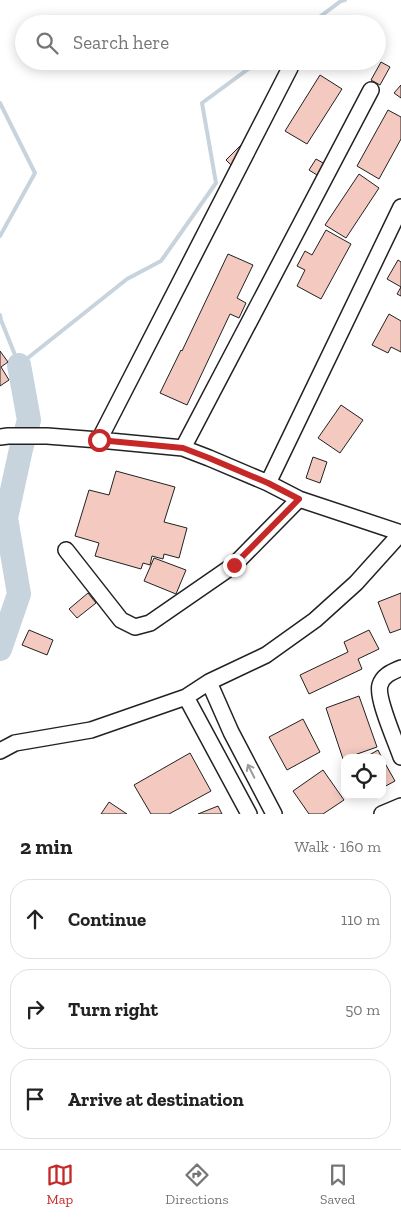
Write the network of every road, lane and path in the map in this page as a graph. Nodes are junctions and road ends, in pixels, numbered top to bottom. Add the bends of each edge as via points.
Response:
1 (289, 70) edge
2 (371, 90) dead end
3 (401, 208) edge
4 (4, 437) edge
5 (99, 440) junction
6 (183, 448) junction
7 (268, 483) junction
8 (299, 499) junction
9 (401, 533) edge
10 (66, 550) dead end
11 (401, 668) edge
12 (209, 682) junction
13 (186, 697) junction
14 (0, 751) edge
15 (401, 757) edge
16 (401, 806) edge
17 (249, 814) edge
18 (274, 814) edge
19 (382, 814) edge

1 - 5 street
2 - 6 street
3 - 7 street
4 - 5 street
5 - 6 street
6 - 7 street
7 - 8 street
8 - 9 street
8 - 10 street via 234,565 150,623 134,626 121,620
9 - 12 street via 356,583 316,620 266,655
11 - 15 street via 385,675 380,685 380,699
12 - 13 street
18 -> 12 street
13 - 14 street via 91,730 15,744
13 - 17 street
16 - 19 street

